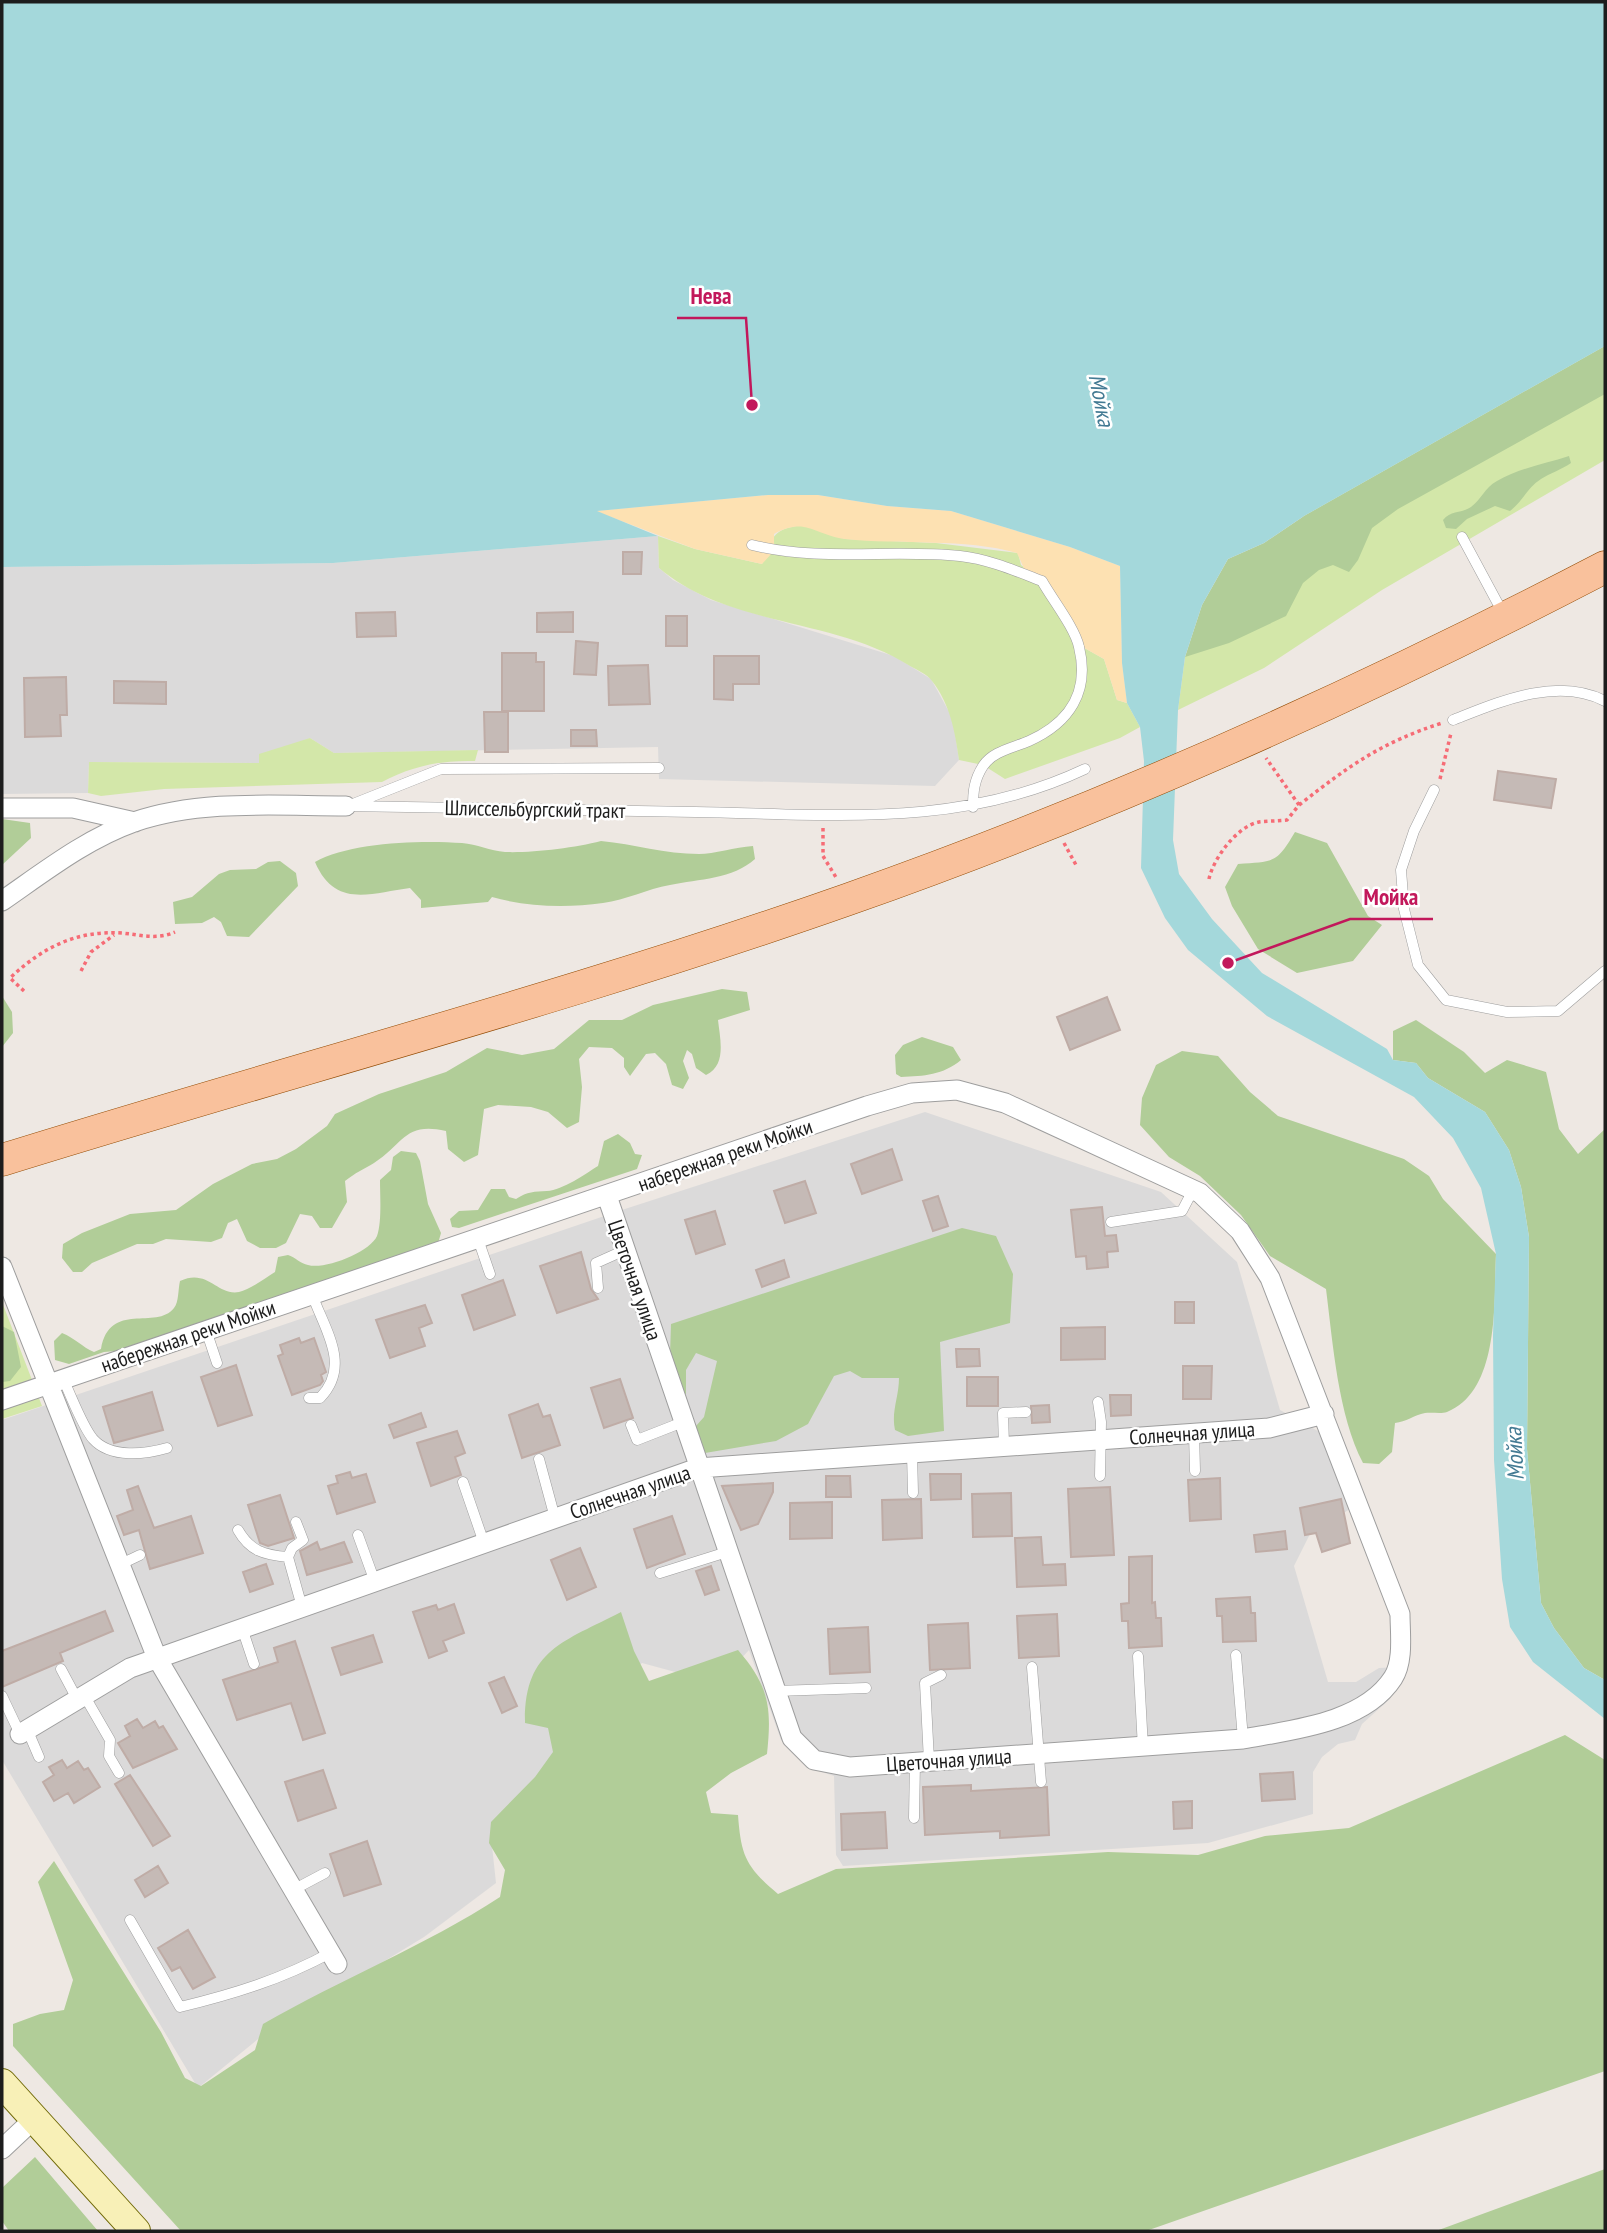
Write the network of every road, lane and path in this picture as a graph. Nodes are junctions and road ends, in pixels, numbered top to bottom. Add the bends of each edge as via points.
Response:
1 (1462, 537) dead end
2 (752, 545) dead end
3 (1605, 566) edge
4 (1506, 618) junction
5 (1605, 701) edge
6 (1453, 720) junction
7 (1253, 749) junction
8 (659, 768) dead end
9 (1085, 769) dead end
10 (1434, 790) joint
11 (1299, 805) junction
12 (346, 806) junction
13 (973, 807) junction
14 (2, 808) edge
15 (824, 814) junction
16 (135, 822) junction
17 (1063, 841) dead end
18 (1076, 865) dead end
19 (1209, 879) dead end
20 (848, 899) junction
21 (2, 901) edge
22 (175, 932) dead end
23 (118, 933) junction
24 (81, 971) dead end
25 (1605, 971) edge
26 (24, 991) dead end
27 (2, 1160) edge
28 (1193, 1190) junction
29 (607, 1196) junction
30 (1111, 1222) dead end
31 (478, 1239) junction
32 (625, 1250) junction
33 (2, 1268) edge
34 (490, 1274) dead end
35 (598, 1287) dead end
36 (312, 1294) junction
37 (206, 1330) junction
38 (217, 1363) dead end
39 (54, 1381) junction
40 (309, 1398) dead end
41 (2, 1400) edge
42 (1098, 1402) dead end
43 (1026, 1412) dead end
44 (1324, 1414) junction
45 (683, 1422) junction
46 (631, 1425) dead end
47 (1194, 1433) junction
48 (1099, 1440) junction
49 (1004, 1446) junction
50 (167, 1448) dead end
51 (912, 1453) junction
52 (538, 1459) dead end
53 (698, 1468) junction
54 (1195, 1471) dead end
55 (1100, 1476) dead end
56 (463, 1482) dead end
57 (913, 1493) dead end
58 (555, 1518) junction
59 (296, 1522) dead end
60 (238, 1530) dead end
61 (358, 1535) dead end
62 (484, 1543) junction
63 (727, 1552) junction
64 (140, 1555) dead end
65 (288, 1557) junction
66 (119, 1565) junction
67 (660, 1573) dead end
68 (374, 1582) junction
69 (302, 1607) junction
70 (242, 1628) junction
71 (1236, 1655) dead end
72 (1138, 1656) dead end
73 (157, 1658) junction
74 (254, 1664) dead end
75 (1032, 1667) dead end
76 (61, 1669) dead end
77 (941, 1675) dead end
78 (866, 1688) dead end
79 (776, 1691) junction
80 (2, 1696) edge
81 (80, 1697) junction
82 (23, 1732) junction
83 (1243, 1739) junction
84 (1143, 1748) junction
85 (1041, 1754) junction
86 (38, 1756) dead end
87 (922, 1761) junction
88 (119, 1773) dead end
89 (1041, 1782) dead end
90 (914, 1818) dead end
91 (325, 1873) dead end
92 (293, 1890) junction
93 (130, 1920) dead end
94 (333, 1958) joint
95 (2, 2083) edge
96 (34, 2119) junction
97 (2, 2149) edge
98 (136, 2231) edge

1 - 4 lane
2 - 13 lane via 822,555 961,556 1042,581 1079,645 1078,700 1059,723 998,752 983,765 973,786
3 - 4 main road
4 - 7 main road
5 - 6 lane via 1557,690 1504,700
6 - 10 path via 1444,773
6 - 11 path via 1400,737 1354,762
7 - 11 path
7 - 20 main road
8 - 12 lane via 441,769
9 - 13 lane, Шлиссельбургский тракт via 1042,788
10 - 25 lane via 1401,870 1404,909 1419,965 1446,1000 1507,1012 1558,1011
11 - 19 path via 1287,820 1255,822 1230,841 1217,857
12 - 15 lane, Шлиссельбургский тракт
12 - 16 street, Шлиссельбургский тракт via 246,805
13 - 15 lane, Шлиссельбургский тракт via 881,816
14 - 16 street via 73,808
15 - 20 path via 823,856
16 - 21 street, Шлиссельбургский тракт via 77,850
17 - 18 path
20 - 27 main road via 635,971
22 - 23 path via 150,937
23 - 24 path via 91,952
23 - 26 path via 66,941 36,954 10,978
28 - 29 street, набережная реки Мойки via 1005,1103 957,1090 912,1093 867,1106
28 - 30 lane via 1182,1211
28 - 44 street, набережная реки Мойки via 1240,1231 1270,1278
29 - 31 street, набережная реки Мойки
29 - 32 street, Цветочная улица
31 - 34 lane
31 - 36 street, набережная реки Мойки
32 - 35 lane via 596,1263
32 - 45 street, Цветочная улица
33 - 39 street
36 - 37 street, набережная реки Мойки
36 - 40 lane via 336,1362 328,1390 320,1398
37 - 38 lane
37 - 39 street, набережная реки Мойки
39 - 41 street, набережная реки Мойки
39 - 50 lane via 93,1439 108,1448 143,1455
39 - 66 street
42 - 48 lane
43 - 49 lane via 1003,1413
44 - 47 street, Солнечная улица via 1269,1428
44 - 83 street, Цветочная улица via 1400,1614 1395,1676 1378,1695 1351,1712
45 - 46 lane via 637,1440
45 - 53 street, Цветочная улица
47 - 48 street, Солнечная улица
47 - 54 lane
48 - 49 street, Солнечная улица
48 - 55 lane
49 - 51 street, Солнечная улица
51 - 53 street, Солнечная улица
51 - 57 lane
52 - 58 lane
53 - 58 street, Солнечная улица
53 - 63 street, Цветочная улица
56 - 62 lane
58 - 62 street, Солнечная улица
59 - 65 lane via 303,1540
60 - 65 lane via 246,1544 265,1555
61 - 68 lane
62 - 68 street, Солнечная улица
63 - 67 lane
63 - 79 street, Цветочная улица
64 - 66 lane
65 - 69 lane
66 - 73 street
68 - 69 street, Солнечная улица
69 - 70 street, Солнечная улица
70 - 73 street, Солнечная улица
70 - 74 lane
71 - 83 lane
72 - 84 lane
73 - 81 street, Солнечная улица
73 - 92 street
75 - 85 lane
76 - 81 lane
77 - 87 lane via 925,1683
78 - 79 lane
79 - 87 street, Цветочная улица via 792,1738 814,1760 850,1767
80 - 82 lane
81 - 82 street, Солнечная улица
81 - 88 lane via 110,1740 108,1756
82 - 86 lane
83 - 84 street, Цветочная улица
84 - 85 street, Цветочная улица
85 - 87 street, Цветочная улица
85 - 89 lane
87 - 90 lane
91 - 92 lane
92 - 94 street
93 - 94 lane via 180,2007 249,1990
95 - 96 main road
96 - 97 street
96 - 98 main road

